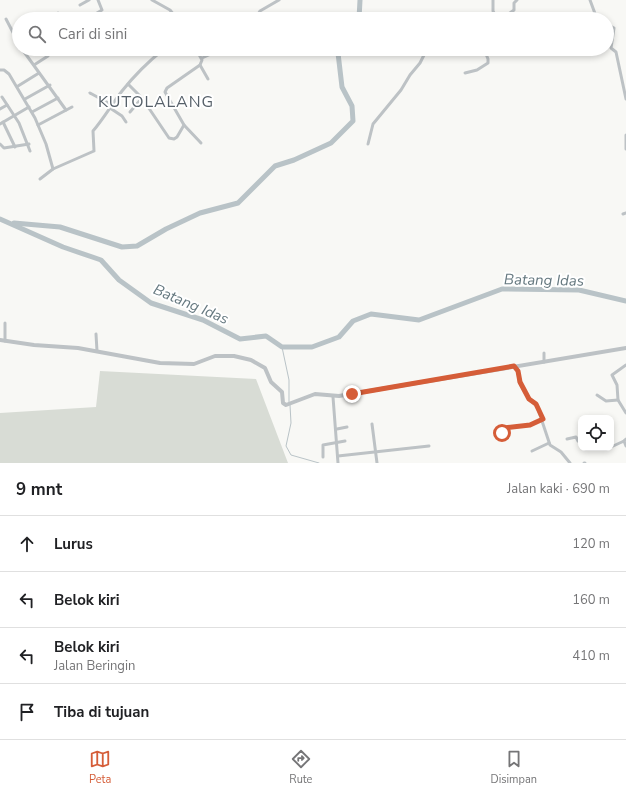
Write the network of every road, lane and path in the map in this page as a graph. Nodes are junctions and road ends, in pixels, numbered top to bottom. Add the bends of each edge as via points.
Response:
1 (89, 0) edge
2 (98, 0) edge
3 (152, 0) edge
4 (279, 0) edge
5 (493, 0) edge
6 (517, 0) edge
7 (590, 0) edge
8 (80, 5) dead end
9 (99, 12) edge
10 (170, 12) edge
11 (261, 12) edge
12 (494, 12) edge
13 (511, 12) edge
14 (594, 12) edge
15 (6, 19) dead end
16 (12, 31) edge
17 (614, 50) edge
18 (27, 56) edge
19 (48, 56) edge
20 (157, 56) edge
21 (209, 56) edge
22 (423, 56) edge
23 (487, 56) edge
24 (202, 58) joint
25 (34, 65) junction
26 (200, 65) junction
27 (0, 70) edge
28 (39, 73) junction
29 (465, 73) dead end
30 (208, 79) dead end
31 (128, 84) junction
32 (50, 85) junction
33 (18, 86) junction
34 (90, 93) dead end
35 (2, 97) dead end
36 (58, 98) junction
37 (142, 98) junction
38 (25, 99) junction
39 (626, 99) edge
40 (7, 104) junction
41 (111, 106) junction
42 (30, 107) junction
43 (72, 107) dead end
44 (0, 109) edge
45 (66, 110) junction
46 (32, 112) junction
47 (130, 112) dead end
48 (14, 116) junction
49 (126, 122) dead end
50 (2, 123) edge
51 (184, 125) junction
52 (38, 126) junction
53 (626, 135) edge
54 (201, 143) dead end
55 (0, 144) edge
56 (29, 144) junction
57 (368, 144) dead end
58 (14, 147) junction
59 (626, 149) edge
60 (30, 151) dead end
61 (53, 169) junction
62 (40, 179) dead end
63 (5, 324) dead end
64 (96, 334) dead end
65 (2, 341) edge
66 (626, 348) edge
67 (97, 351) junction
68 (544, 353) dead end
69 (544, 362) junction
70 (626, 365) edge
71 (514, 366) junction
72 (612, 375) junction
73 (607, 378) dead end
74 (597, 396) dead end
75 (333, 397) junction
76 (618, 400) junction
77 (626, 413) edge
78 (543, 419) junction
79 (372, 424) dead end
80 (347, 427) dead end
81 (337, 429) junction
82 (498, 436) dead end
83 (567, 438) dead end
84 (625, 440) edge
85 (345, 441) dead end
86 (578, 441) edge
87 (337, 443) junction
88 (549, 443) junction
89 (429, 446) dead end
90 (614, 446) edge
91 (626, 446) edge
92 (376, 451) junction
93 (532, 451) dead end
94 (338, 456) junction
95 (324, 457) dead end
96 (338, 463) edge
97 (377, 463) edge
98 (570, 463) edge

1 - 8 street
2 - 9 street via 102,10
3 - 10 street
4 - 11 street
5 - 12 street
6 - 13 street
7 - 14 street
15 - 16 street
17 - 39 street
18 - 25 street
19 - 25 street
20 - 31 street
21 - 24 street
22 - 57 street via 401,90 373,124
23 - 29 street via 488,63 477,70
24 - 26 street
25 - 28 street
26 - 30 street
26 - 51 street via 166,90 168,99
27 - 33 street via 7,71
28 - 32 street
28 - 33 street
31 - 37 street
31 - 41 street
32 - 36 street
32 - 38 street
33 - 38 street
34 - 41 street
35 - 40 street
36 - 45 street
36 - 46 street
37 - 47 street
37 - 51 street via 169,138 177,138
38 - 42 street
40 - 44 street
40 - 48 street
41 - 49 street
41 - 61 street via 93,131 94,151
42 - 46 street
42 - 48 street
43 - 45 street
45 - 52 street
46 - 52 street
48 - 50 street
48 - 56 street
50 - 58 street
51 - 54 street
52 - 61 street
53 - 59 street
55 - 58 street via 4,148
56 - 58 street
56 - 60 street
61 - 62 street
63 - 65 street
64 - 67 street
65 - 67 street
66 - 69 street
67 - 75 street via 160,363 194,364 221,355 234,356 251,360 267,370 271,382 282,392 283,403 286,405 315,394
68 - 69 street
69 - 71 street
70 - 72 street
71 - 75 street
71 - 78 street via 519,372 519,379 529,399 536,404
72 - 73 street
72 - 76 street via 617,385
74 - 76 street via 606,400
75 - 81 street
76 - 77 street
78 - 82 street via 530,425 503,428
78 - 88 street
79 - 92 street
80 - 81 street
81 - 87 street
83 - 86 street via 576,437
84 - 90 street
84 - 91 street
85 - 87 street
87 - 94 street
87 - 95 street via 323,445
88 - 93 street
88 - 98 street
89 - 92 street
92 - 94 street
92 - 97 street
94 - 96 street

